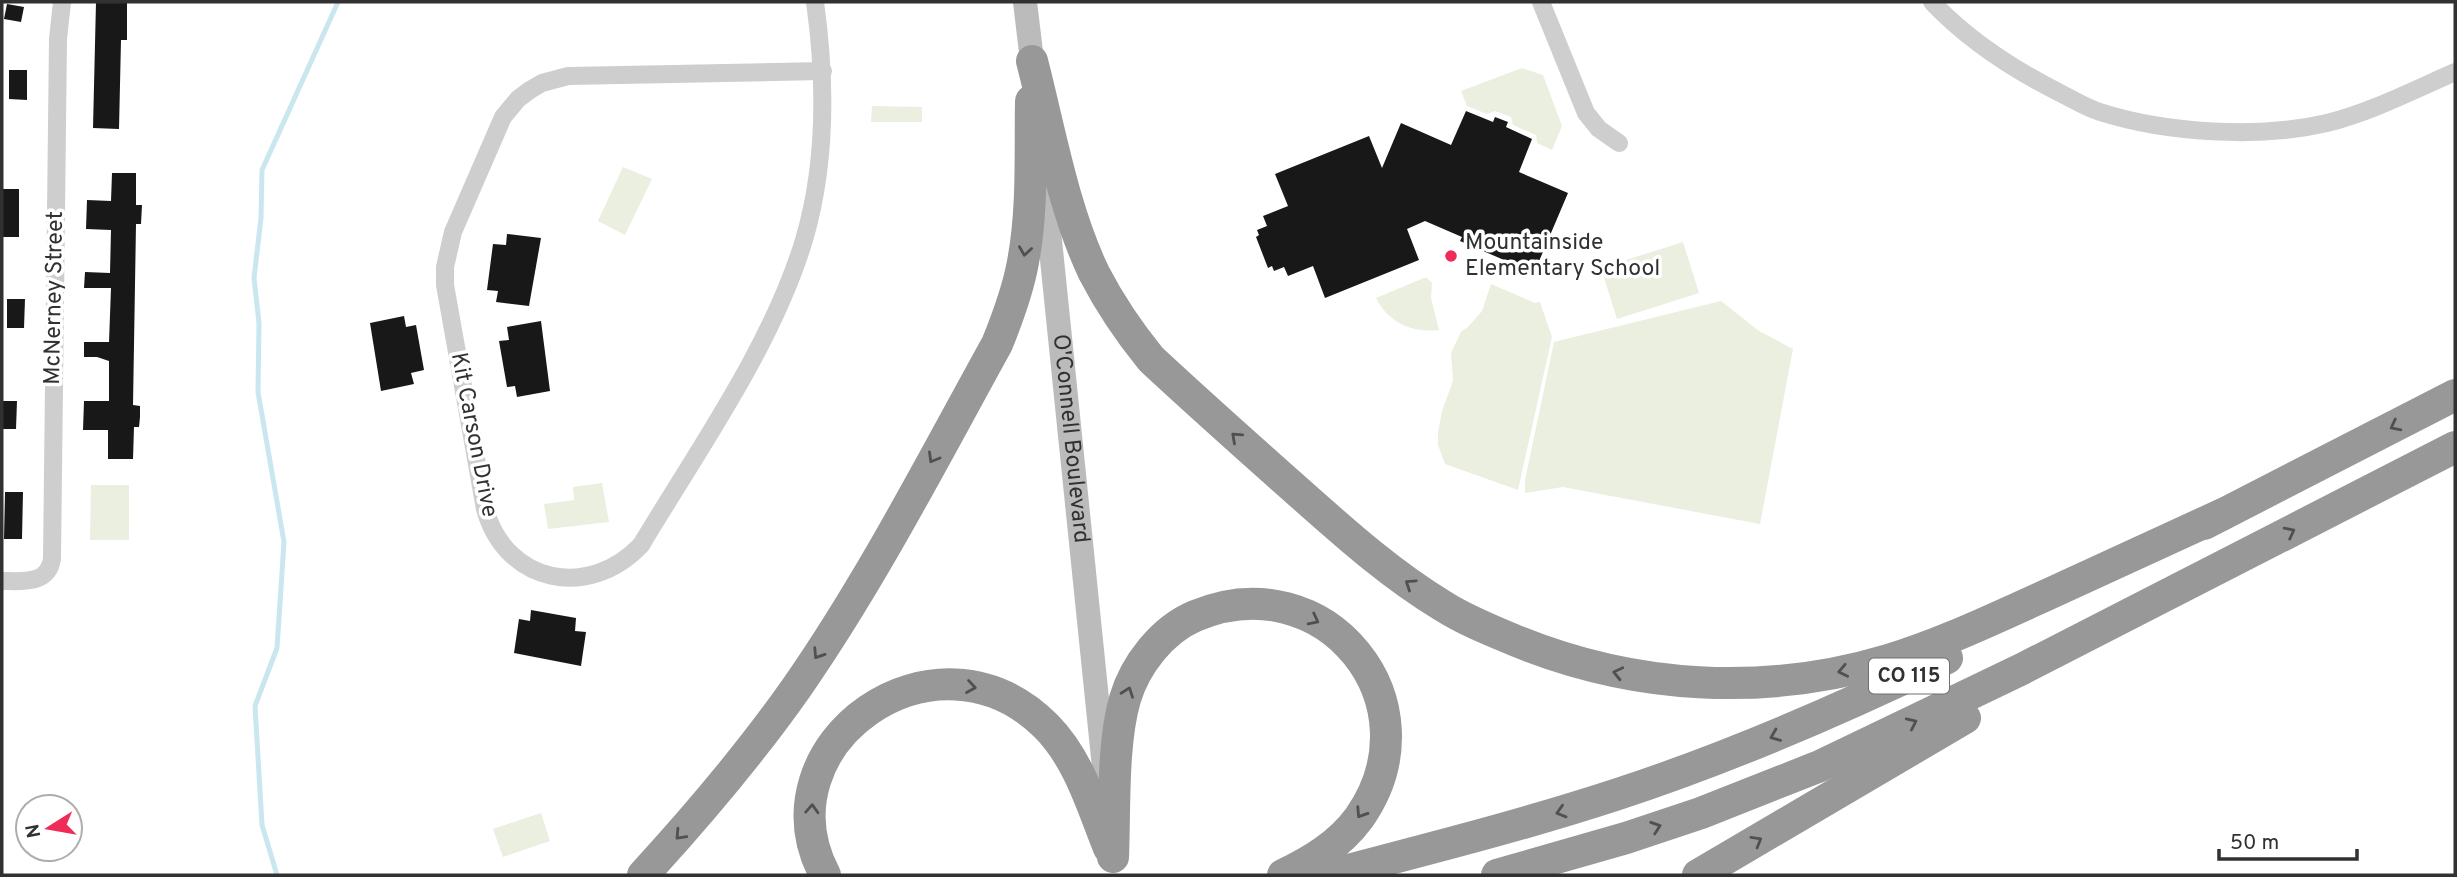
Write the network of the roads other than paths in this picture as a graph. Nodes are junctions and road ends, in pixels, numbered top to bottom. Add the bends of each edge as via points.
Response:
1 (62, 2) edge
2 (815, 2) edge
3 (1025, 2) edge
4 (1541, 2) edge
5 (1933, 2) edge
6 (1032, 61) junction
7 (822, 71) junction
8 (2455, 72) edge
9 (1619, 143) dead end
10 (2455, 395) edge
11 (2455, 447) edge
12 (2223, 514) junction
13 (2252, 552) junction
14 (2, 581) edge
15 (1114, 866) edge
16 (643, 875) edge
17 (825, 875) edge
18 (1283, 875) edge
19 (1329, 875) edge
20 (1497, 875) edge
21 (1698, 875) edge

1 - 14 street, McNerney Street via 52,559 46,574 38,579
2 - 7 street, Kit Carson Drive
3 - 6 main road, O'Connell Boulevard
4 - 9 street via 1586,113
5 - 8 street via 1956,27 2023,75 2099,112 2192,130 2263,133 2327,123
12 -> 6 highway via 1976,627 1888,660 1839,672 1773,682 1674,682 1582,665 1536,649 1444,607 1401,578 1345,534 1151,359 1111,304 1081,240
6 - 15 main road, O'Connell Boulevard
6 -> 16 highway via 1024,261 997,344 849,608 798,686 695,820
7 - 7 street, Kit Carson Drive via 820,164 804,239 771,323 731,395 631,556 606,572 580,578 525,566 502,547 489,523 445,285 453,232 503,117 530,90 568,76
10 -> 12 highway, CO 115
13 -> 11 highway, CO 115
12 -> 19 highway, CO 115 via 1957,653 1726,756 1602,799
20 -> 13 highway, CO 115 via 1701,813 1819,766
21 -> 13 highway
17 -> 15 highway via 813,837 811,808 817,776 832,747 875,705 922,686 949,684 999,693 1046,726 1083,782
15 -> 18 highway via 1118,736 1136,672 1186,620 1229,605 1255,604 1297,611 1339,635 1359,654 1372,676 1386,726 1375,792 1358,819 1316,859

